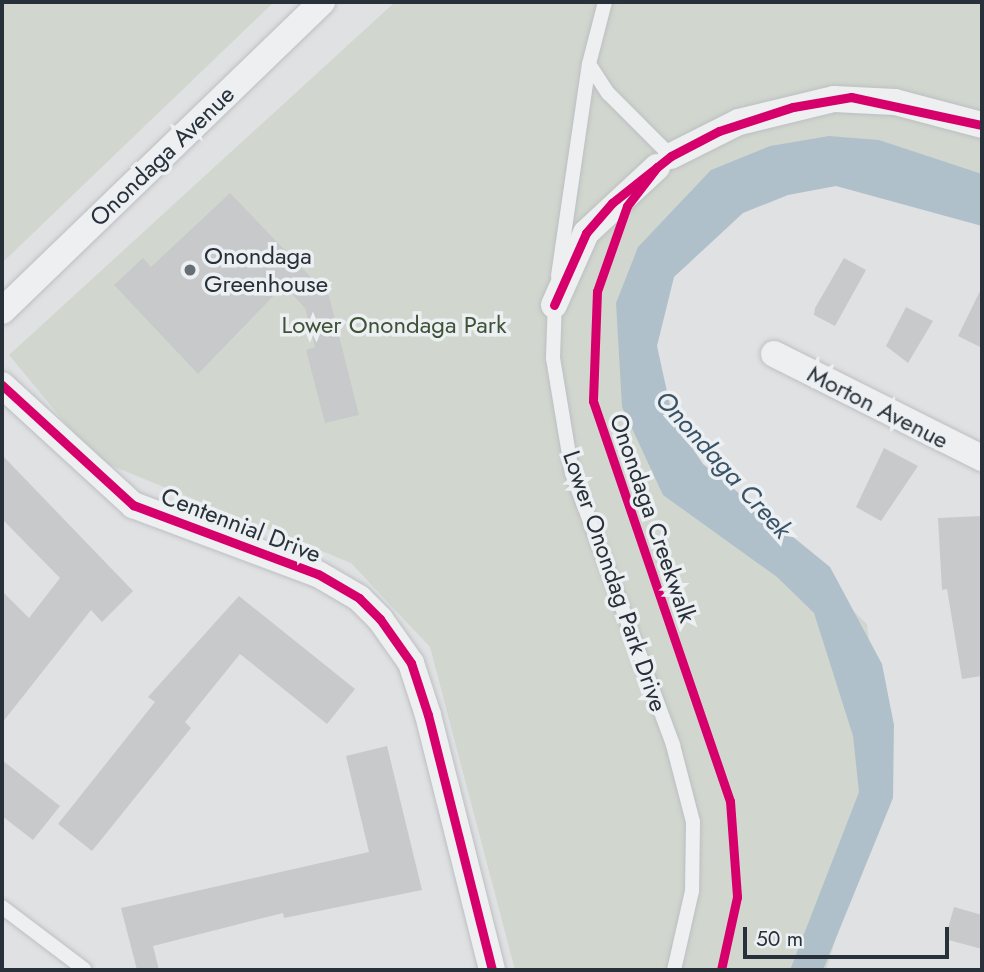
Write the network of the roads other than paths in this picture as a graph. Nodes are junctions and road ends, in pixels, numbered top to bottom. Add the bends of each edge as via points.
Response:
1 (322, 2) edge
2 (605, 2) edge
3 (589, 64) junction
4 (982, 125) edge
5 (664, 162) junction
6 (554, 305) junction
7 (2, 311) edge
8 (774, 354) dead end
9 (2, 385) edge
10 (982, 458) edge
11 (2, 907) edge
12 (84, 970) edge
13 (492, 970) edge
14 (674, 970) edge

1 - 7 street, Onondaga Avenue
2 - 3 lane, Lower Onondag Park Drive
3 - 5 lane
3 - 6 lane, Lower Onondag Park Drive
4 - 5 street via 895,102 834,99 739,122
5 - 6 street via 586,233
6 - 14 lane, Lower Onondag Park Drive via 553,358 572,473 673,745 692,822 692,891
8 - 10 street, Morton Avenue
9 - 13 street, Centennial Drive via 132,505 318,574 359,598 380,619 411,663 428,715
11 - 12 lane

